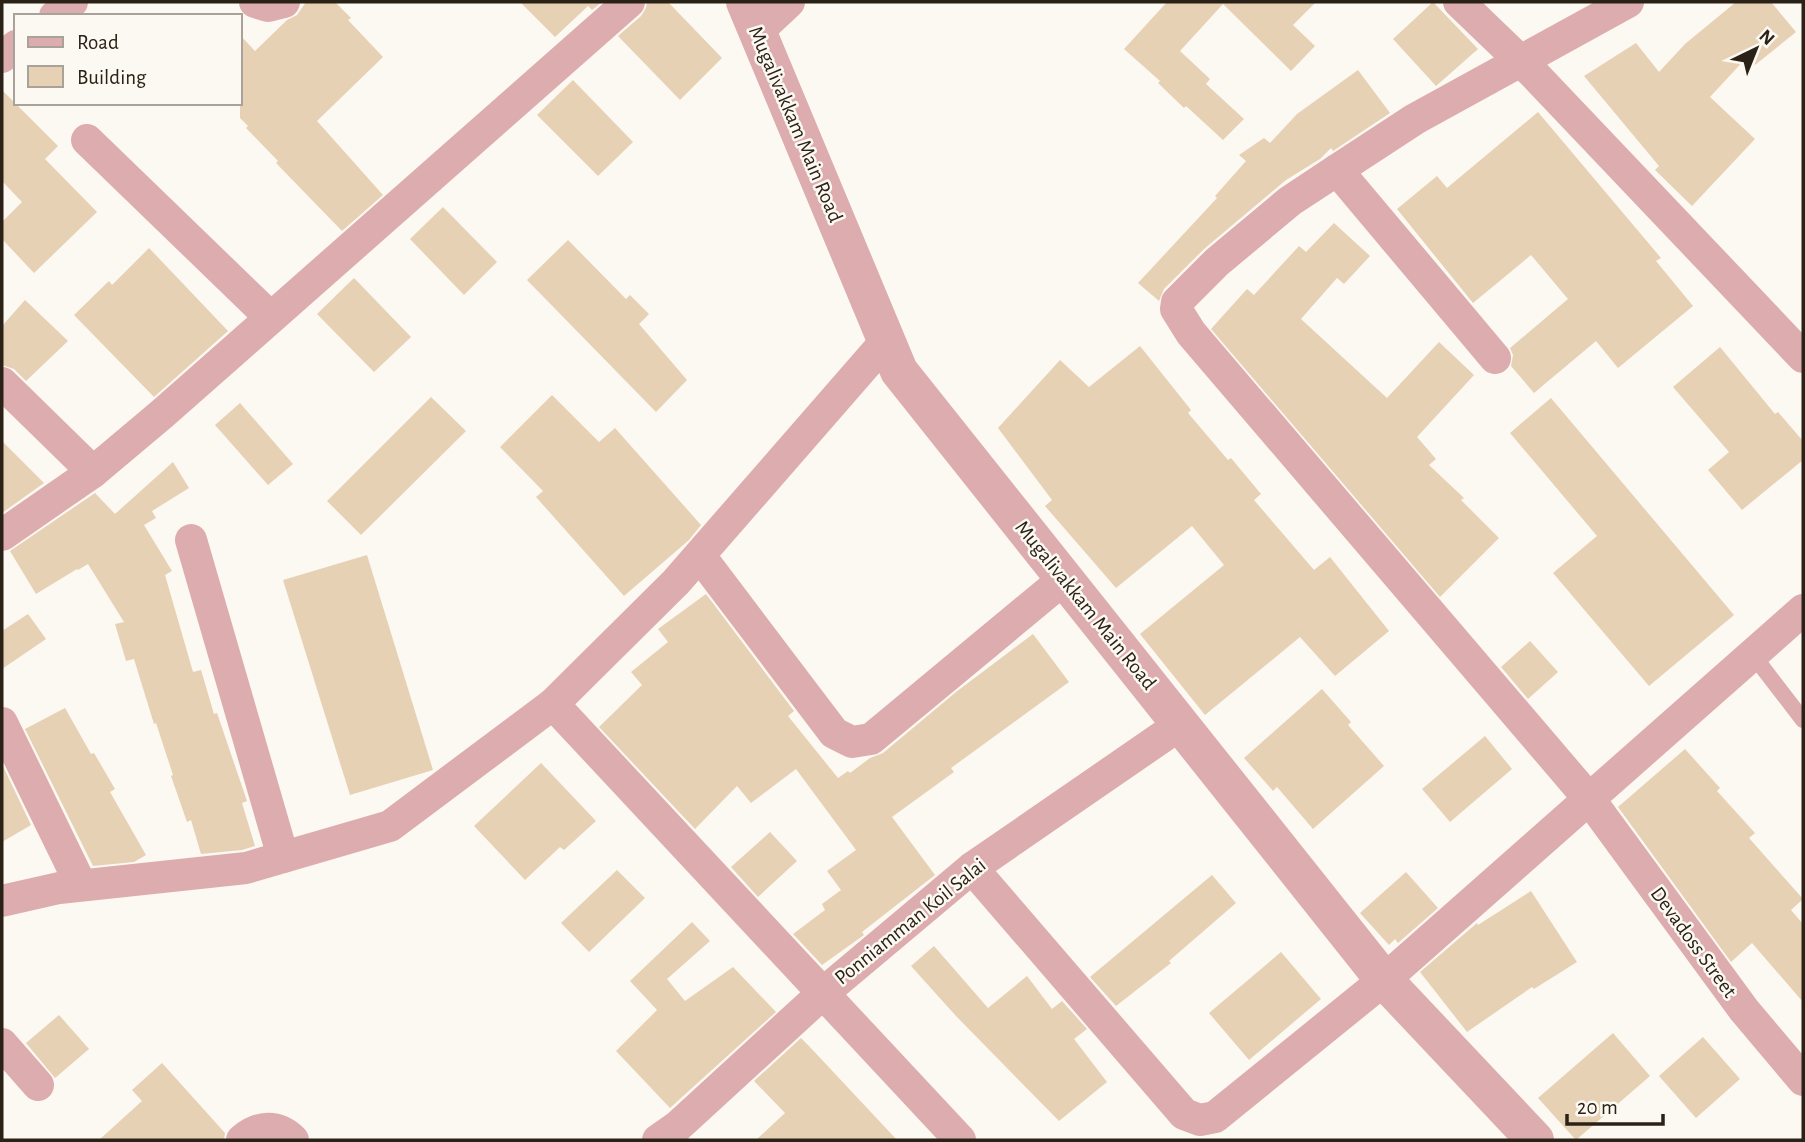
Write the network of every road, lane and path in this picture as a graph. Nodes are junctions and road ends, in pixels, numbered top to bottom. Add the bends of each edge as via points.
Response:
1 (72, 2) edge
2 (255, 2) edge
3 (284, 2) edge
4 (629, 2) edge
5 (789, 2) edge
6 (1459, 2) edge
7 (1628, 2) edge
8 (57, 14) edge
9 (751, 16) edge
10 (1521, 62) junction
11 (87, 139) dead end
12 (1337, 170) junction
13 (270, 317) junction
14 (886, 341) junction
15 (1803, 357) edge
16 (1495, 358) dead end
17 (2, 383) edge
18 (93, 472) junction
19 (2, 535) edge
20 (191, 540) dead end
21 (700, 556) junction
22 (1065, 579) junction
23 (1803, 610) edge
24 (1753, 655) junction
25 (553, 704) junction
26 (1803, 720) edge
27 (2, 723) edge
28 (1181, 724) junction
29 (1590, 800) junction
30 (283, 858) junction
31 (972, 868) junction
32 (81, 885) junction
33 (2, 901) edge
34 (1384, 980) junction
35 (822, 994) junction
36 (2, 1044) edge
37 (1803, 1080) edge
38 (38, 1085) dead end
39 (675, 1136) edge
40 (242, 1140) edge
41 (293, 1140) edge
42 (960, 1140) edge
43 (1535, 1140) edge

1 - 8 street
2 - 3 street via 268,6
4 - 13 street
5 - 9 street
6 - 10 street
7 - 10 street
9 - 14 street, Mugalivakkam Main Road
10 - 12 street via 1415,119
10 - 15 street
11 - 13 street
12 - 16 street
12 - 29 street, Devadoss Street via 1290,201 1217,262 1177,302 1176,309 1191,333
13 - 18 street
14 - 21 street
14 - 22 street, Mugalivakkam Main Road via 899,371
17 - 18 street
18 - 19 street
20 - 30 street
21 - 22 street via 834,733 852,742 871,739
21 - 25 street
22 - 28 street, Mugalivakkam Main Road
23 - 24 street
24 - 26 lane
24 - 29 street
25 - 30 street via 390,826
25 - 35 street
27 - 32 street
28 - 31 street, Ponniamman Koil Salai
28 - 34 street, Mugalivakkam Main Road
29 - 34 street
29 - 37 street, Devadoss Street via 1744,1010
30 - 32 street via 246,868
31 - 34 street via 1184,1114 1200,1120 1215,1117
31 - 35 street, Ponniamman Koil Salai
32 - 33 street
34 - 43 street, Mugalivakkam Main Road
35 - 39 street, Ponniamman Koil Salai
35 - 42 street
36 - 38 street
40 - 41 street via 267,1127

